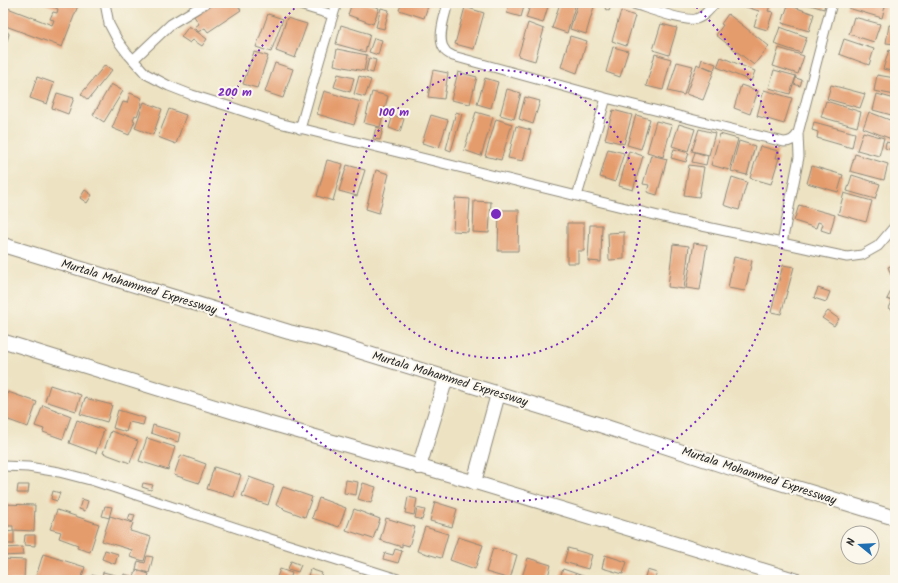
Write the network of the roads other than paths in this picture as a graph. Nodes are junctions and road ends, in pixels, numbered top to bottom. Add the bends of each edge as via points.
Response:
1 (105, 3) edge
2 (206, 3) edge
3 (292, 3) edge
4 (337, 3) edge
5 (448, 3) edge
6 (630, 3) edge
7 (715, 3) edge
8 (832, 3) edge
9 (333, 15) junction
10 (133, 60) junction
11 (606, 98) junction
12 (300, 129) junction
13 (798, 133) junction
14 (577, 196) junction
15 (895, 226) edge
16 (782, 243) junction
17 (3, 245) edge
18 (3, 341) edge
19 (446, 378) junction
20 (498, 394) junction
21 (3, 466) edge
22 (420, 467) junction
23 (474, 482) junction
24 (895, 518) edge
25 (396, 579) edge
26 (796, 580) edge

1 - 10 street via 109,24
2 - 10 street via 171,24
3 - 9 street
4 - 9 street
5 - 11 street via 441,42 445,50 453,56
6 - 7 street via 686,19 697,18
8 - 13 street
9 - 12 street
10 - 12 street via 146,74 169,86
11 - 13 street via 784,142 794,140
11 - 14 street
12 - 14 street
13 - 16 street via 799,157
14 - 16 street
15 - 16 street via 878,246 862,255 846,257
17 - 19 main road, Murtala Mohammed Expressway
18 - 22 main road
19 - 20 main road, Murtala Mohammed Expressway
19 - 22 main road
20 - 23 main road
20 - 24 main road, Murtala Mohammed Expressway
21 - 25 street via 59,472 94,481
22 - 23 main road
23 - 26 main road

